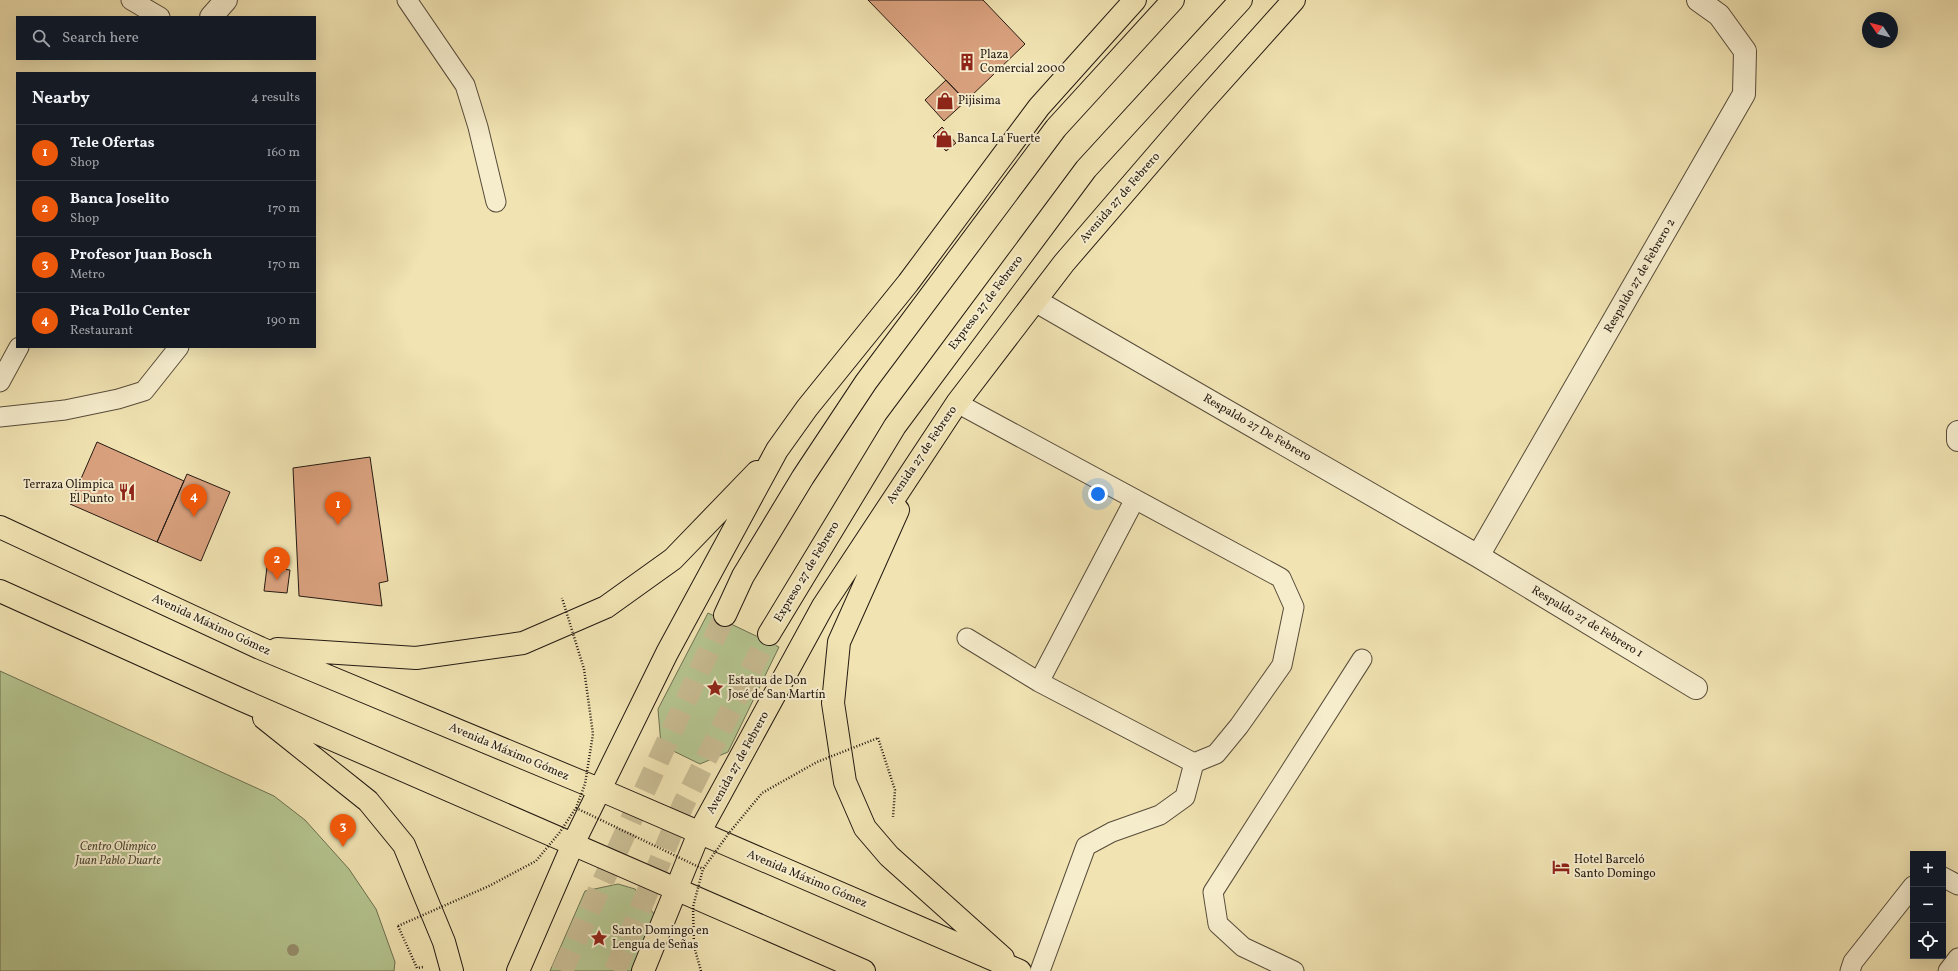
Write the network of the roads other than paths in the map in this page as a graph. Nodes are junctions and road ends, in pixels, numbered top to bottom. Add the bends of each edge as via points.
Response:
1 (131, 0) edge
2 (226, 0) edge
3 (407, 0) edge
4 (1135, 0) edge
5 (1173, 0) edge
6 (1241, 0) edge
7 (1294, 0) edge
8 (1698, 0) edge
9 (158, 16) edge
10 (211, 16) edge
11 (496, 202) dead end
12 (1036, 301) junction
13 (18, 348) edge
14 (178, 348) edge
15 (0, 382) edge
16 (957, 403) junction
17 (0, 417) edge
18 (1958, 432) edge
19 (1958, 440) edge
20 (777, 450) junction
21 (914, 470) junction
22 (1135, 499) junction
23 (0, 527) edge
24 (1478, 556) junction
25 (0, 591) edge
26 (725, 615) tunnel mouth
27 (770, 634) tunnel mouth
28 (967, 638) dead end
29 (260, 648) junction
30 (1362, 659) dead end
31 (1039, 682) junction
32 (1696, 688) dead end
33 (242, 700) junction
34 (1194, 763) junction
35 (601, 790) junction
36 (700, 833) junction
37 (573, 844) junction
38 (1946, 879) edge
39 (1958, 885) edge
40 (1912, 887) edge
41 (678, 891) junction
42 (1958, 958) edge
43 (1018, 970) edge
44 (452, 971) edge
45 (518, 971) edge
46 (644, 971) edge
47 (864, 971) edge
48 (1040, 971) edge
49 (1294, 971) edge
50 (1850, 971) edge
51 (1948, 971) edge

1 - 9 lane
2 - 10 street
3 - 11 lane via 465,85
4 - 20 main road via 1039,107 908,284 807,408
5 - 26 main road via 1056,128 866,382 799,483 743,576
6 - 27 main road, Expreso 27 de Febrero via 1086,169 1053,213 895,426
7 - 12 main road, Avenida 27 de Febrero via 1200,104 1064,263
8 - 24 street, Respaldo 27 de Febrero 2 via 1719,16 1746,51 1744,94
12 - 16 main road, Avenida 27 de Febrero
12 - 24 street, Respaldo 27 De Febrero
13 - 15 lane
14 - 17 lane via 144,391 65,410
16 - 21 main road, Avenida 27 de Febrero
16 - 22 lane
18 - 19 street
20 - 29 main road via 673,559 606,607 523,643 416,658
20 - 35 main road via 667,653
21 - 36 main road, Avenida 27 de Febrero via 823,606
21 - 43 main road via 839,642 833,703 845,782 866,828 889,856
22 - 31 lane
22 - 34 lane via 1281,578 1294,606 1282,665 1216,754
23 - 29 main road, Avenida Máximo Gómez
24 - 32 street, Respaldo 27 de Febrero 1
25 - 33 main road
28 - 31 lane
29 - 35 main road, Avenida Máximo Gómez
30 - 49 lane via 1213,892 1218,924 1243,947
31 - 34 lane
33 - 37 main road
33 - 44 main road via 368,802 404,845 444,942
34 - 48 lane via 1185,797 1160,815 1112,832 1086,846
35 - 36 main road, Avenida Máximo Gómez
35 - 37 main road
36 - 41 main road, Avenida 27 de Febrero
36 - 43 main road, Avenida Máximo Gómez
37 - 41 main road
37 - 45 main road
38 - 39 lane
40 - 50 lane via 1853,962
41 - 46 main road, Avenida 27 de Febrero
41 - 47 main road
42 - 51 lane

